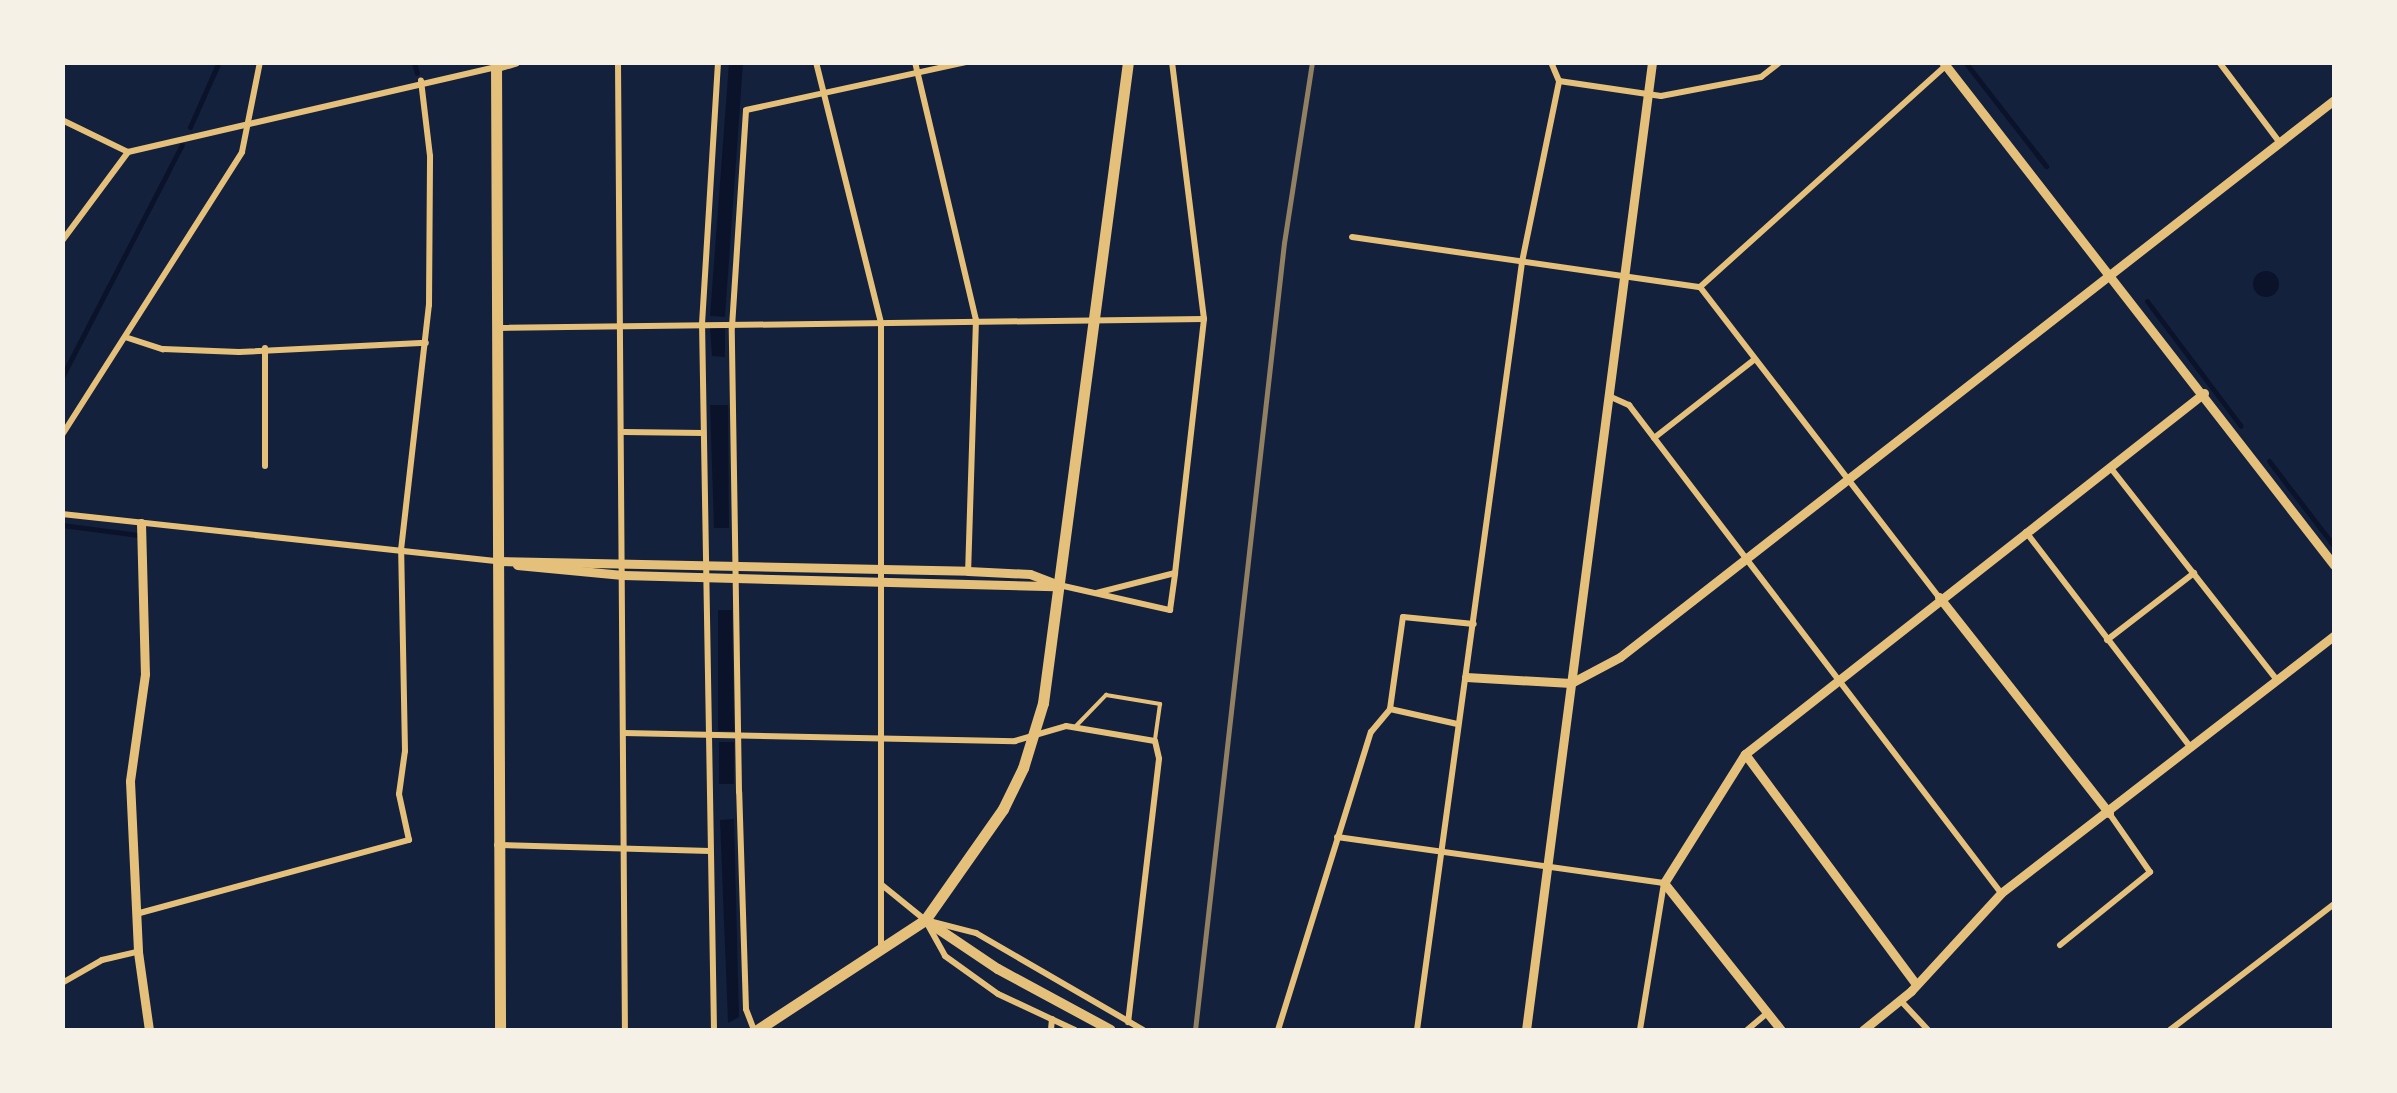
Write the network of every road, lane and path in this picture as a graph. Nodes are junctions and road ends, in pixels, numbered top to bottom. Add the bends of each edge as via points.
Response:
1 (260, 62) edge
2 (515, 62) edge
3 (618, 62) edge
4 (718, 62) edge
5 (816, 62) edge
6 (966, 62) edge
7 (1128, 62) edge
8 (1172, 62) edge
9 (1551, 62) edge
10 (1652, 62) edge
11 (1780, 62) edge
12 (2219, 62) edge
13 (1946, 64) edge
14 (496, 65) edge
15 (916, 67) edge
16 (421, 80) junction
17 (1558, 81) junction
18 (824, 94) junction
19 (1650, 95) junction
20 (2334, 100) edge
21 (62, 120) edge
22 (246, 122) junction
23 (2280, 143) junction
24 (128, 152) junction
25 (1352, 237) dead end
26 (62, 241) edge
27 (1522, 262) junction
28 (1627, 274) junction
29 (2112, 274) junction
30 (1700, 286) junction
31 (1204, 319) junction
32 (976, 320) junction
33 (1096, 322) junction
34 (880, 323) junction
35 (622, 324) junction
36 (702, 324) junction
37 (732, 325) junction
38 (498, 328) junction
39 (125, 337) junction
40 (426, 342) junction
41 (265, 348) junction
42 (1755, 359) junction
43 (2204, 393) junction
44 (1611, 397) junction
45 (624, 432) junction
46 (702, 433) junction
47 (62, 435) edge
48 (1654, 438) junction
49 (265, 466) dead end
50 (2110, 466) junction
51 (1850, 482) junction
52 (62, 514) edge
53 (141, 523) junction
54 (2025, 531) junction
55 (401, 550) junction
56 (623, 560) junction
57 (497, 561) junction
58 (1747, 562) junction
59 (703, 563) junction
60 (737, 564) junction
61 (2334, 565) edge
62 (880, 569) junction
63 (968, 571) junction
64 (2194, 573) junction
65 (1174, 574) junction
66 (623, 575) junction
67 (703, 578) junction
68 (738, 579) junction
69 (879, 584) junction
70 (1058, 585) junction
71 (1096, 592) junction
72 (1938, 597) junction
73 (1474, 624) junction
74 (2334, 636) edge
75 (2107, 640) junction
76 (1466, 677) junction
77 (1837, 680) junction
78 (2278, 681) junction
79 (1572, 684) junction
80 (1390, 709) junction
81 (1458, 724) junction
82 (1075, 727) junction
83 (1034, 732) junction
84 (624, 733) junction
85 (706, 735) junction
86 (737, 736) junction
87 (882, 740) junction
88 (1155, 741) junction
89 (2191, 748) junction
90 (1745, 754) junction
91 (2108, 813) junction
92 (1336, 837) junction
93 (496, 846) junction
94 (624, 846) junction
95 (710, 850) junction
96 (1441, 852) junction
97 (1548, 867) junction
98 (1664, 883) junction
99 (882, 885) junction
100 (2001, 893) junction
101 (2334, 904) edge
102 (136, 914) junction
103 (925, 920) junction
104 (2060, 946) dead end
105 (138, 952) junction
106 (881, 952) junction
107 (62, 983) edge
108 (1916, 984) junction
109 (1900, 1000) junction
110 (1767, 1014) junction
111 (1052, 1019) junction
112 (1128, 1022) junction
113 (150, 1030) edge
114 (500, 1030) edge
115 (625, 1030) edge
116 (714, 1030) edge
117 (755, 1030) edge
118 (1051, 1030) edge
119 (1075, 1030) edge
120 (1111, 1030) edge
121 (1143, 1030) edge
122 (1278, 1030) edge
123 (1417, 1030) edge
124 (1526, 1030) edge
125 (1640, 1030) edge
126 (1747, 1030) edge
127 (1781, 1030) edge
128 (1863, 1030) edge
129 (1928, 1030) edge
130 (2170, 1030) edge

1 - 22 street
2 - 14 street
3 - 35 street
4 - 36 street
5 - 18 street
6 - 15 street
7 - 33 main road
8 - 31 street
9 - 17 street
10 - 19 street
11 - 19 street via 1761,77
12 - 23 street
13 - 29 street
13 - 30 street
14 - 16 street
14 - 38 main road
15 - 18 street
15 - 32 street
16 - 22 street
16 - 40 street via 430,156
17 - 19 street
17 - 27 street
18 - 34 street
18 - 37 street via 746,110
19 - 28 street
20 - 23 street
21 - 24 street
22 - 24 street
22 - 39 street via 242,152
23 - 29 street
24 - 26 street
25 - 27 street
27 - 28 street
27 - 73 street
28 - 30 street
28 - 44 street
29 - 43 street
29 - 51 street
30 - 42 street
31 - 33 street
31 - 65 street
32 - 33 street
32 - 34 street
32 - 63 street
33 - 70 main road
34 - 37 street
34 - 62 street
35 - 36 street
35 - 38 street
35 - 45 street
36 - 37 street
36 - 46 street
37 - 60 street
38 - 57 main road
39 - 41 street via 163,349
39 - 47 street
40 - 41 street
40 - 55 street
41 - 49 street
42 - 48 street
42 - 51 street
43 - 50 street
43 - 61 street
44 - 48 street via 1629,405
44 - 79 street
45 - 46 street
45 - 56 street
46 - 59 street
48 - 58 street
50 - 54 street
50 - 64 street
51 - 58 street
51 - 72 street
52 - 53 street
53 - 55 street
53 - 102 street via 145,674 130,781
54 - 72 street
54 - 75 street
55 - 57 street
55 - 102 street via 406,751 399,794 409,840
56 - 57 street
56 - 59 street
56 - 66 street
57 - 66 street
57 - 93 main road
58 - 77 street
58 - 79 street via 1620,657
59 - 60 street
59 - 67 street
60 - 62 street
60 - 68 street
62 - 63 street
62 - 69 street
63 - 70 street via 1030,574
64 - 75 street
64 - 78 street
65 - 71 street
65 - 71 street via 1170,610
66 - 67 street
66 - 84 street
67 - 68 street
67 - 85 street
68 - 69 street
68 - 86 street
69 - 70 street
69 - 87 street
70 - 71 street
70 - 83 main road
72 - 77 street
72 - 91 street
73 - 76 street
73 - 80 street via 1403,618
74 - 78 street
75 - 89 street
76 - 79 street
76 - 81 street
77 - 90 street
77 - 100 street
78 - 89 street
79 - 97 street
80 - 81 street
80 - 92 street via 1371,732
81 - 96 street
82 - 83 street
82 - 88 street
82 - 88 lane via 1106,695 1160,704
83 - 87 street via 1015,741
83 - 103 main road via 1003,809
84 - 85 street
84 - 94 street
85 - 86 street
85 - 95 street
86 - 87 street
86 - 117 street via 746,1009
87 - 99 street
88 - 112 street via 1159,759
89 - 91 street
90 - 98 street
90 - 108 street
91 - 100 street
91 - 104 street via 2150,872
92 - 96 street
92 - 122 street
93 - 94 street
93 - 114 main road
94 - 95 street
94 - 115 street
95 - 116 street
96 - 97 street
96 - 123 street
97 - 98 street
97 - 124 street
98 - 110 street
98 - 125 street
99 - 103 street
99 - 106 street
100 - 108 street
101 - 130 street
102 - 105 street
103 - 106 main road
103 - 111 street via 945,956 998,994
103 - 112 street via 976,933
103 - 120 main road via 1053,1002
105 - 107 street via 102,960
105 - 113 street
106 - 117 main road
108 - 109 street
109 - 128 street
109 - 129 street
110 - 126 street
110 - 127 street
111 - 118 street
111 - 119 street
112 - 121 street

